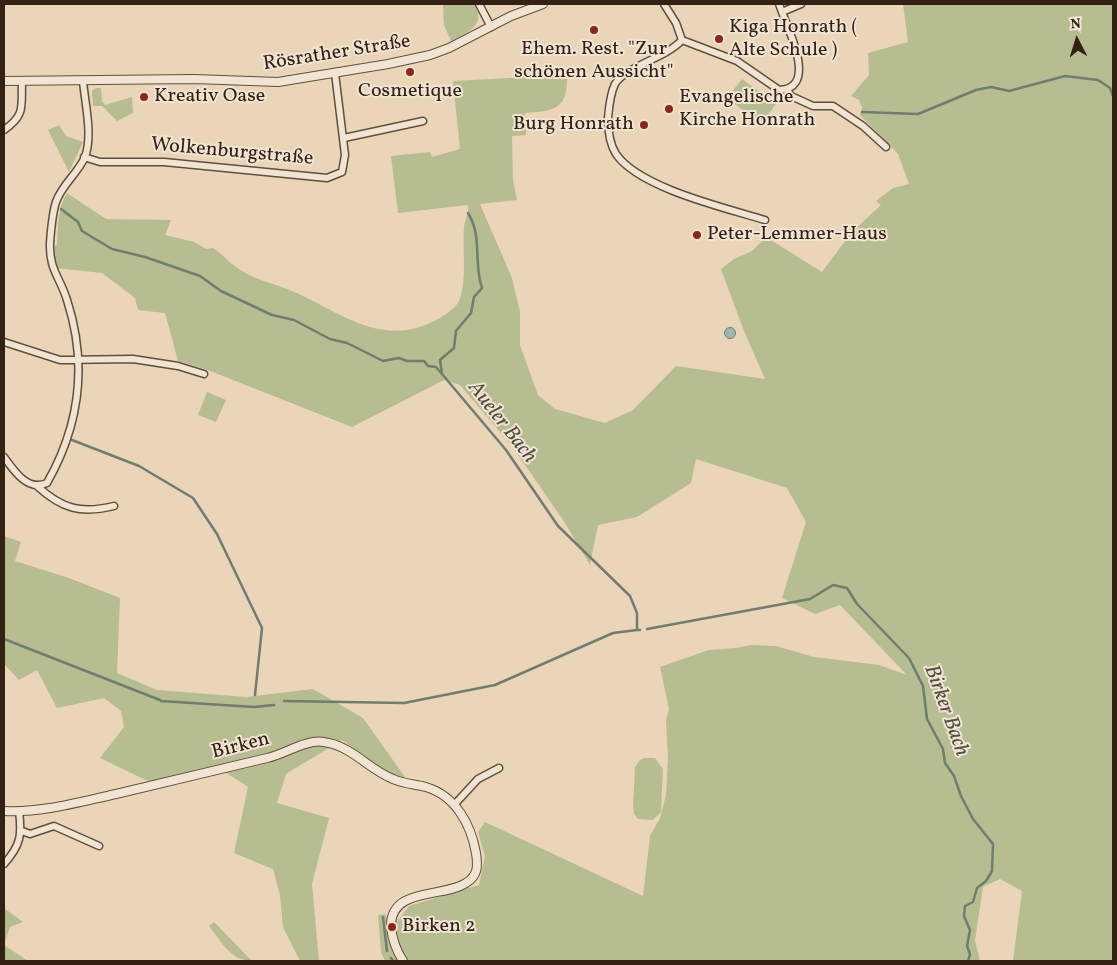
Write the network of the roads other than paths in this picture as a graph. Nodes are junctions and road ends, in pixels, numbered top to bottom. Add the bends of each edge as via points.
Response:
1 (480, 4) edge
2 (543, 4) edge
3 (664, 4) edge
4 (778, 4) edge
5 (801, 4) edge
6 (782, 12) junction
7 (491, 27) junction
8 (682, 40) junction
9 (335, 73) junction
10 (4, 81) edge
11 (84, 81) junction
12 (22, 82) junction
13 (787, 90) junction
14 (423, 121) dead end
15 (4, 130) edge
16 (344, 138) junction
17 (886, 147) dead end
18 (84, 157) junction
19 (765, 220) dead end
20 (4, 342) edge
21 (80, 359) junction
22 (204, 374) dead end
23 (4, 457) edge
24 (38, 486) junction
25 (114, 506) dead end
26 (499, 768) dead end
27 (454, 805) junction
28 (4, 811) edge
29 (19, 811) junction
30 (22, 831) junction
31 (99, 846) dead end
32 (4, 864) edge
33 (403, 961) edge

1 - 7 street
2 - 7 street, Rösrather Straße
3 - 8 street
4 - 6 street
5 - 6 street
6 - 13 street via 799,67 799,77
7 - 9 street, Rösrather Straße via 430,55
8 - 13 street via 737,61 779,90
8 - 19 street via 615,85 608,116 608,133 613,149 639,173 680,194
9 - 11 street, Rösrather Straße via 278,82 194,79
9 - 16 street, Wolkenburgstraße
10 - 12 street, Rösrather Straße
11 - 12 street, Rösrather Straße
11 - 18 street via 88,142
12 - 15 street via 20,114 17,121
13 - 17 street via 791,96 813,106 833,106 863,126
14 - 16 street
16 - 18 street, Wolkenburgstraße via 342,172 327,178 164,162 100,162
18 - 21 street via 56,201 50,243 51,268 67,300
20 - 21 street via 60,360
21 - 22 street via 133,360 178,366
21 - 24 street via 77,402 68,437 47,484
23 - 24 street via 15,473
24 - 25 street via 64,506 87,511
26 - 27 street via 478,780
27 - 29 street, Birken via 427,787 382,775 340,745 320,741 276,756 55,808
27 - 33 street, Birken via 471,834 476,873 457,888 406,900 398,905 392,920 392,935 396,951
28 - 29 street, Birken
29 - 30 street
30 - 31 street via 30,834 54,826
30 - 32 street via 13,854

